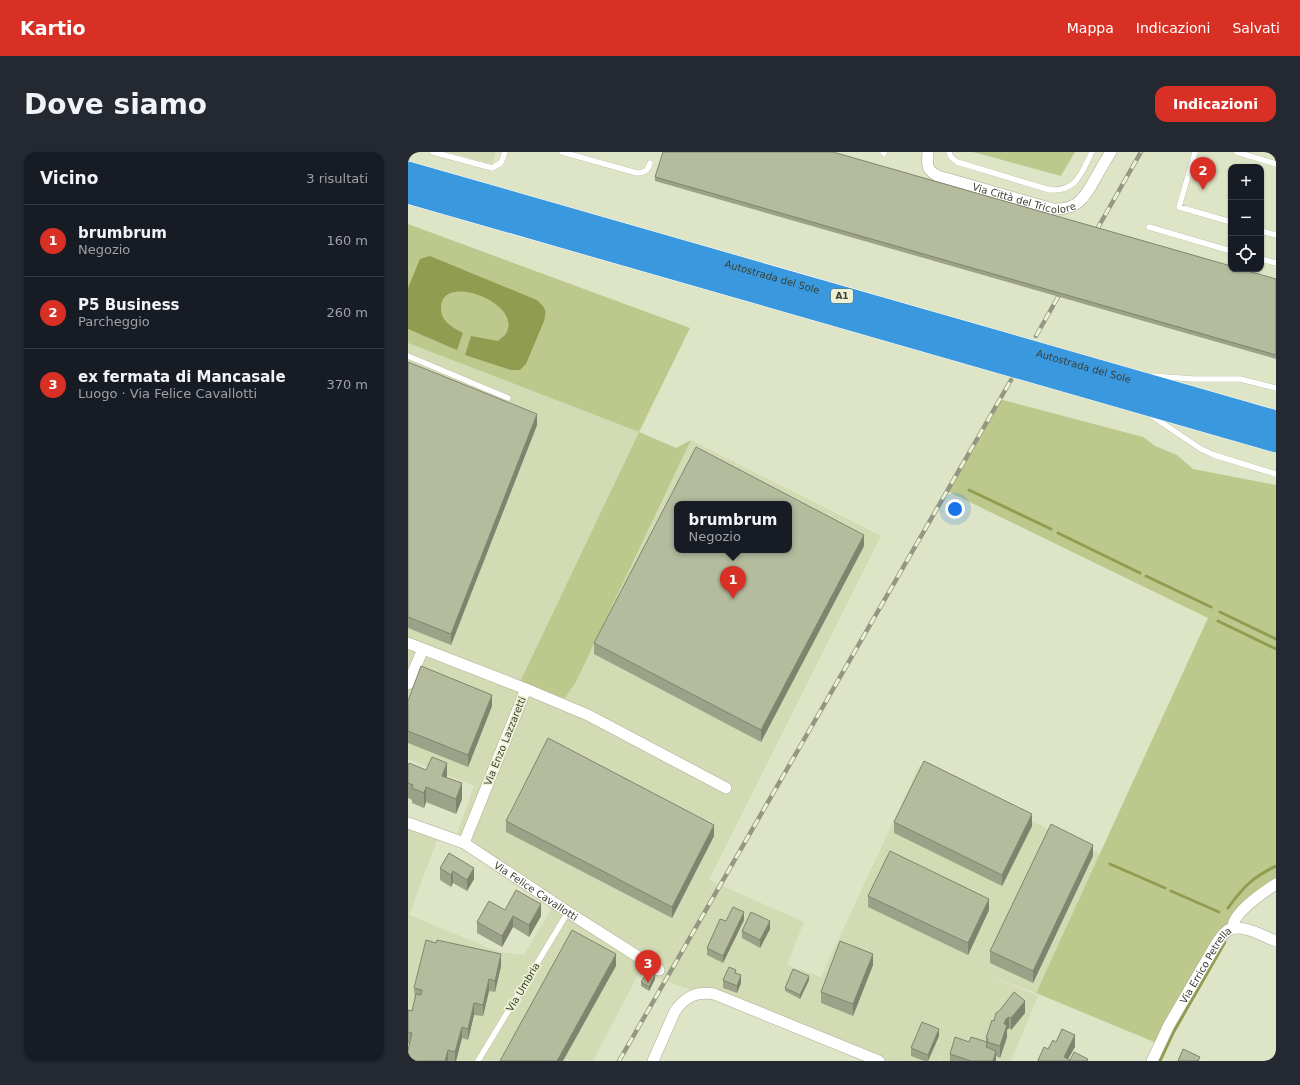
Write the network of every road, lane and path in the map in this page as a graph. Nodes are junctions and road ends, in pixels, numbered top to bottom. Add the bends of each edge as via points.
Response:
1 (433, 152) edge
2 (505, 152) edge
3 (562, 152) edge
4 (928, 152) edge
5 (949, 152) edge
6 (1092, 152) edge
7 (1111, 152) edge
8 (1195, 152) edge
9 (1237, 152) edge
10 (650, 163) dead end
11 (1276, 164) edge
12 (408, 172) edge
13 (408, 193) edge
14 (1228, 221) edge
15 (1148, 227) dead end
16 (1264, 232) edge
17 (1276, 235) edge
18 (1228, 250) edge
19 (1264, 260) edge
20 (1276, 263) edge
21 (408, 356) edge
22 (1108, 373) junction
23 (1139, 375) dead end
24 (1146, 375) dead end
25 (1276, 388) edge
26 (508, 398) dead end
27 (1126, 399) junction
28 (1276, 421) edge
29 (1276, 442) edge
30 (1276, 474) edge
31 (408, 643) edge
32 (423, 649) junction
33 (408, 684) edge
34 (526, 689) junction
35 (726, 788) dead end
36 (408, 823) edge
37 (464, 843) junction
38 (1276, 884) edge
39 (568, 912) junction
40 (1233, 928) junction
41 (1276, 941) edge
42 (659, 970) dead end
43 (478, 1061) edge
44 (653, 1061) edge
45 (879, 1061) edge
46 (1152, 1061) edge

1 - 2 lane via 492,168 501,163
3 - 10 lane via 637,173 643,173
4 - 7 street, Via Città del Tricolore via 928,168 938,176 1052,209 1070,208 1078,203 1085,196
5 - 6 lane via 951,158 957,162 1050,190 1073,185
8 - 14 lane via 1179,207
9 - 11 lane
12 - 22 highway, Autostrada del Sole / A1
13 - 27 highway, Autostrada del Sole / A1
15 - 18 lane
16 - 17 lane
19 - 20 lane
21 - 26 lane
22 - 23 lane
22 - 28 highway, Autostrada del Sole / A1
24 - 25 lane via 1240,379
27 - 29 highway, Autostrada del Sole / A1
27 - 30 lane via 1202,449
31 - 32 street, Via Enzo Lazzaretti
32 - 33 street
32 - 34 street, Via Enzo Lazzaretti
34 - 35 street via 588,715
34 - 37 street, Via Enzo Lazzaretti
36 - 37 street, Via Felice Cavallotti
37 - 39 street, Via Felice Cavallotti
38 - 40 street, Via Errico Petrella via 1244,909 1234,921
39 - 42 street, Via Felice Cavallotti
39 - 43 lane, Via Umbria
40 - 41 street via 1245,929
40 - 46 street, Via Errico Petrella via 1223,935 1215,946 1166,1030
44 - 45 street via 672,1016 680,1004 693,995 706,993

